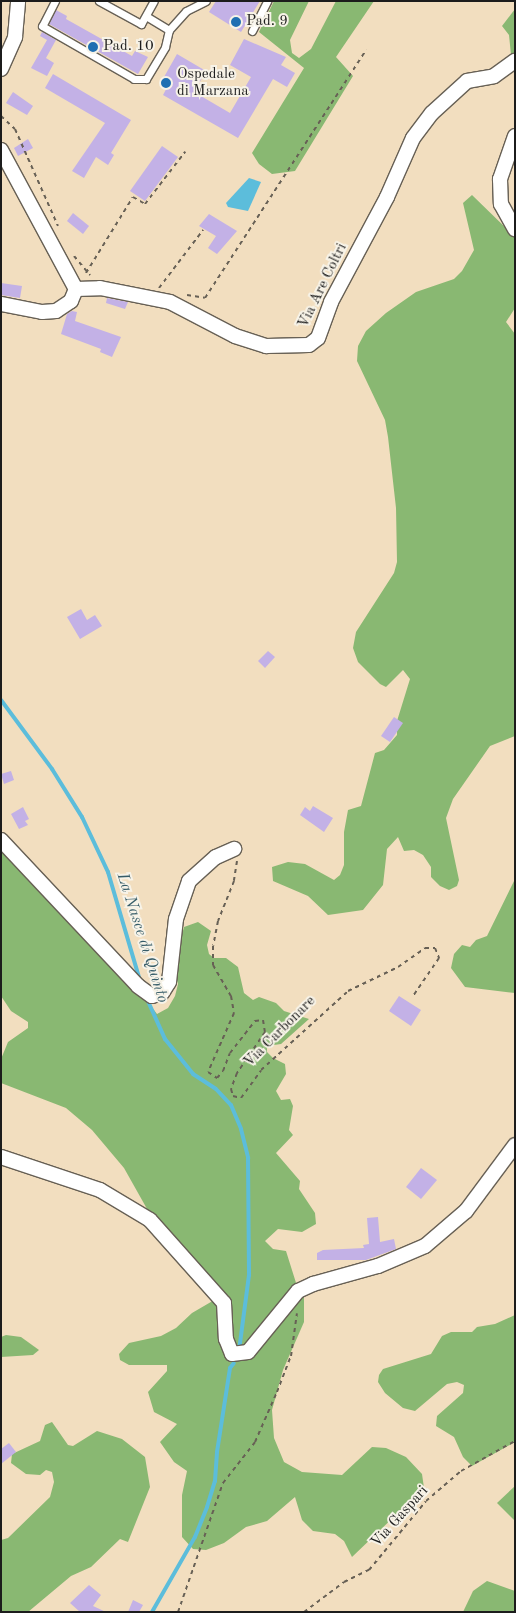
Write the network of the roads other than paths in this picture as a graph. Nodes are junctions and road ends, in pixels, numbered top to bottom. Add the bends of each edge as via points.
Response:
1 (18, 1) edge
2 (55, 1) edge
3 (99, 1) edge
4 (154, 1) edge
5 (206, 1) edge
6 (267, 1) edge
7 (146, 16) junction
8 (169, 30) junction
9 (252, 31) dead end
10 (515, 61) edge
11 (1, 69) edge
12 (515, 136) edge
13 (1, 150) edge
14 (515, 229) edge
15 (76, 289) junction
16 (1, 304) edge
17 (1, 840) edge
18 (234, 849) road end
19 (515, 1145) edge
20 (1, 1157) edge

1 - 11 street via 15,37
2 - 8 lane via 42,26 134,80 146,79 165,46
3 - 7 lane via 141,24
4 - 7 lane
5 - 8 lane via 186,11
6 - 9 lane
7 - 8 lane
10 - 15 street, Via Are Coltri via 494,76 467,81 432,113 413,138 387,197 331,302 318,338 309,345 266,346 235,336 170,302 100,288
12 - 14 street via 500,179 501,204
13 - 15 street
15 - 16 street via 71,301 56,311 42,312
17 - 18 street via 138,986 152,996 162,993 168,982 176,919 190,881 216,857
19 - 20 street via 466,1211 425,1246 378,1266 306,1287 287,1302 248,1352 232,1354 226,1339 224,1303 150,1220 100,1190

